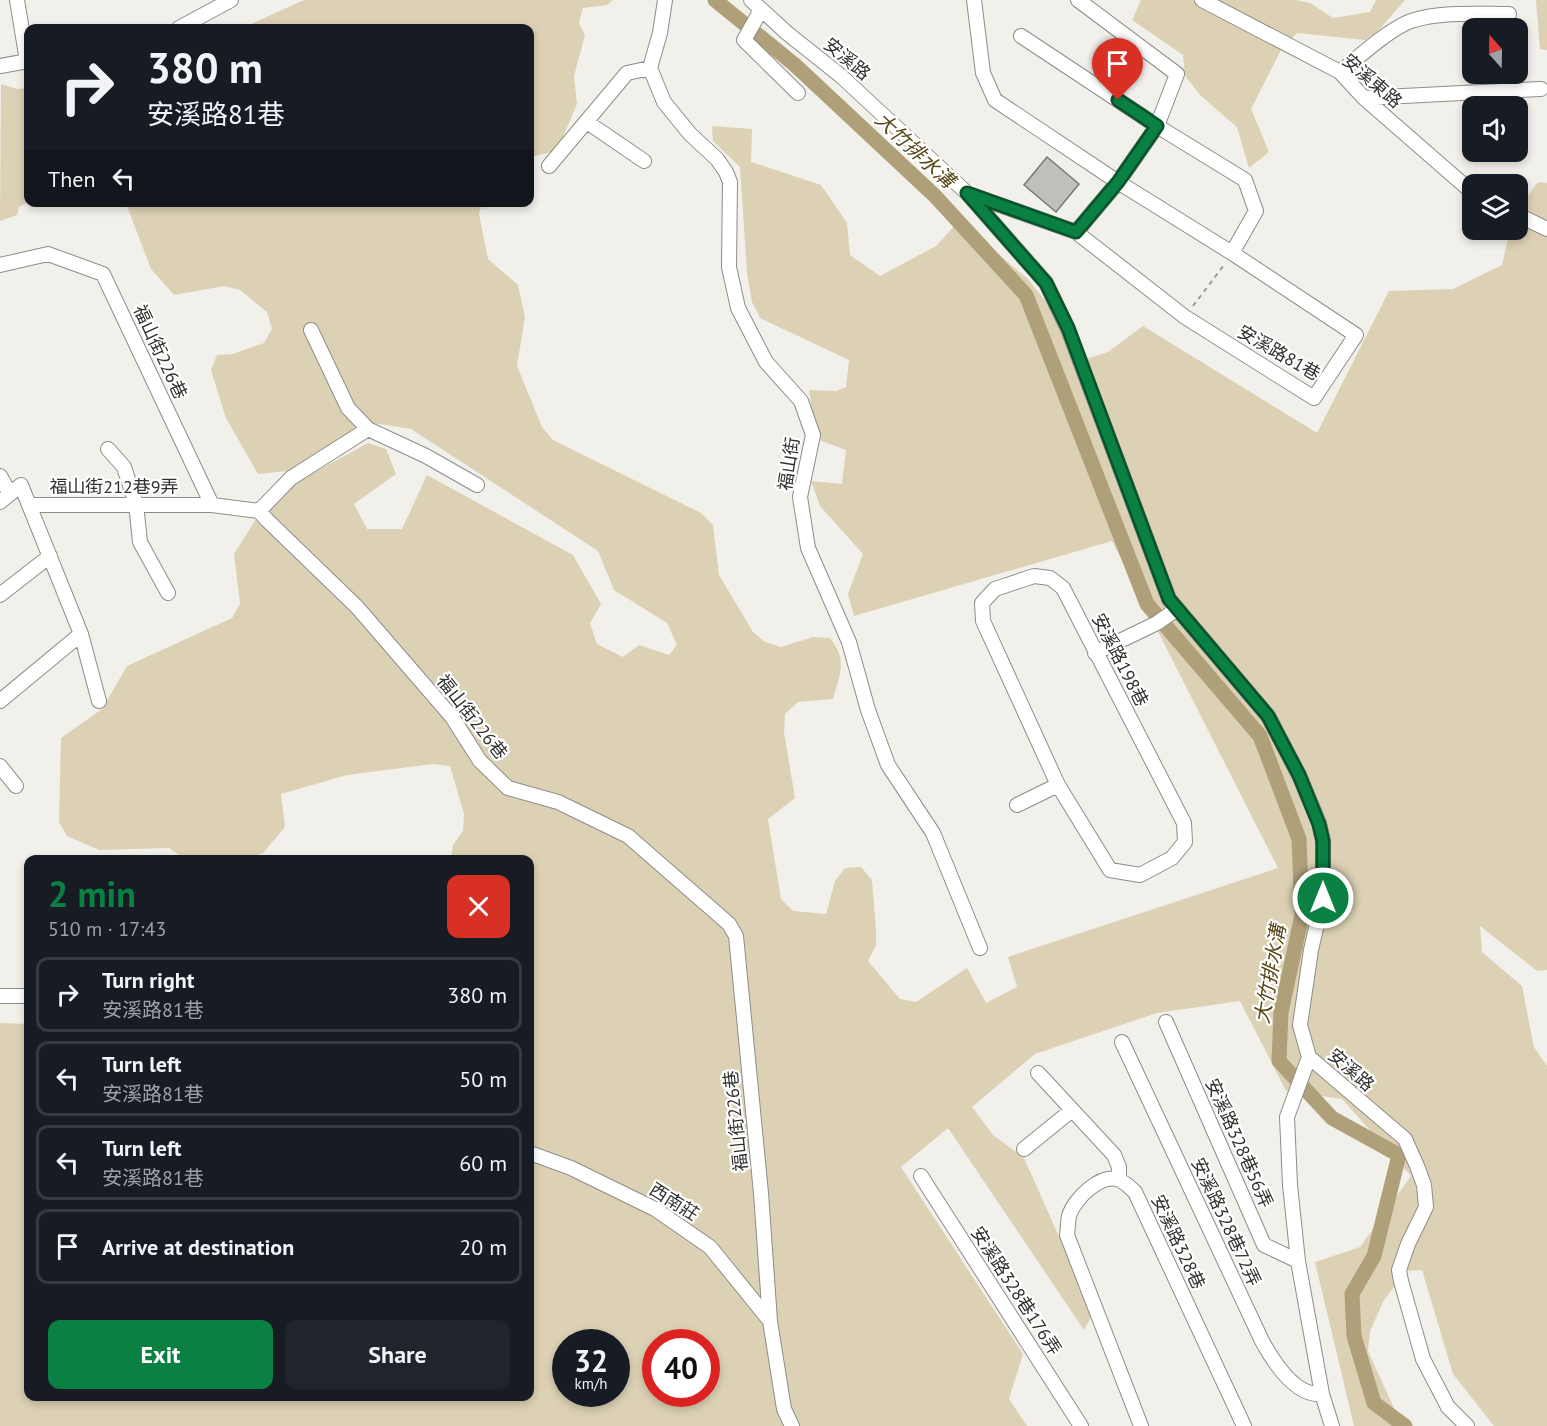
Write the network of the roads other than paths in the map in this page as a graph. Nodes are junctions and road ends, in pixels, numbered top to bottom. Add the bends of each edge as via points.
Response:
1 (17, 0) edge
2 (231, 0) edge
3 (665, 0) edge
4 (974, 0) edge
5 (1078, 0) edge
6 (1202, 0) edge
7 (757, 9) edge
8 (1509, 14) dead end
9 (186, 24) edge
10 (1022, 36) dead end
11 (24, 39) edge
12 (24, 62) edge
13 (0, 66) edge
14 (650, 68) junction
15 (1340, 72) junction
16 (1541, 89) dead end
17 (798, 93) dead end
18 (1364, 98) junction
19 (587, 123) junction
20 (1157, 126) junction
21 (644, 161) dead end
22 (549, 166) dead end
23 (1118, 182) junction
24 (1462, 183) edge
25 (967, 193) junction
26 (1528, 220) edge
27 (1547, 229) edge
28 (1076, 232) junction
29 (1232, 253) junction
30 (0, 265) edge
31 (311, 330) dead end
32 (368, 429) junction
33 (108, 449) dead end
34 (0, 476) edge
35 (477, 485) dead end
36 (5, 498) edge
37 (136, 504) junction
38 (212, 505) junction
39 (29, 506) junction
40 (259, 511) junction
41 (50, 556) junction
42 (168, 593) dead end
43 (0, 595) edge
44 (1173, 612) junction
45 (81, 634) junction
46 (1095, 653) junction
47 (0, 701) edge
48 (99, 701) dead end
49 (0, 766) edge
50 (1058, 785) junction
51 (16, 786) dead end
52 (1017, 806) dead end
53 (981, 948) dead end
54 (0, 996) edge
55 (24, 996) edge
56 (1166, 1022) dead end
57 (1122, 1042) dead end
58 (1309, 1057) junction
59 (1038, 1073) dead end
60 (1072, 1110) junction
61 (1024, 1149) dead end
62 (534, 1154) edge
63 (921, 1176) dead end
64 (1119, 1179) junction
65 (1298, 1261) junction
66 (770, 1321) junction
67 (1322, 1394) junction
68 (792, 1426) edge
69 (1081, 1426) edge
70 (1138, 1426) edge
71 (1244, 1426) edge
72 (1332, 1426) edge
73 (1467, 1426) edge

1 - 11 street
2 - 9 street
3 - 14 street
4 - 23 street, 安溪路81巷 via 983,73 995,100
5 - 20 street via 1177,74
6 - 15 street, 安溪東路
7 - 17 street via 744,39
7 - 25 street, 安溪路 via 841,76
8 - 15 street via 1413,20 1399,26
10 - 20 street
12 - 13 street
14 - 19 street via 627,73
14 - 53 street, 福山街 via 664,102 717,159 730,182 729,267 738,308 766,362 801,402 813,435 800,497 808,548 849,642 888,765 933,833
15 - 18 street, 安溪東路
16 - 18 street
18 - 24 street, 安溪東路
19 - 21 street
19 - 22 street
20 - 23 street
20 - 29 street via 1245,180 1256,211
23 - 28 street
23 - 29 street, 安溪路81巷
25 - 28 street, 安溪路81巷
25 - 44 street, 安溪路 via 1038,274 1068,328
26 - 27 street
28 - 29 street, 安溪路81巷 via 1185,317 1314,398 1356,335
30 - 38 street, 福山街226巷 via 48,254 103,274
31 - 32 street via 348,408
32 - 35 street
32 - 40 street via 291,478
33 - 37 street via 124,467
34 - 36 street
36 - 39 street, 福山街212巷9弄 via 21,486
37 - 38 street, 福山街212巷9弄
37 - 39 street, 福山街212巷9弄
37 - 42 street via 140,542
38 - 40 street
39 - 41 street
40 - 66 street, 福山街226巷 via 357,607 452,717 480,761 508,788 558,802 628,836 729,924 736,936
41 - 43 street
41 - 45 street
44 - 46 street
44 - 58 street, 安溪路 via 1268,716 1319,824 1323,841 1323,898 1300,1025
45 - 47 street
45 - 48 street
46 - 50 street, 安溪路198巷 via 1063,588 1050,578 1034,576 995,589 982,603 983,621
46 - 50 street, 安溪路198巷 via 1184,823 1185,842 1172,858 1140,875 1110,870
49 - 51 street
50 - 52 street
54 - 55 street
56 - 65 street, 安溪路328巷56弄 via 1264,1245
57 - 67 street, 安溪路328巷72弄 via 1267,1350 1278,1369 1298,1386 1314,1395
58 - 65 street via 1287,1117
58 - 73 street, 安溪路 via 1405,1139 1418,1166 1426,1207 1399,1270 1401,1281 1424,1359 1448,1407
59 - 60 street
60 - 61 street
60 - 64 street via 1114,1155
62 - 66 street, 西南莊 via 655,1209 710,1247
63 - 69 street, 安溪路328巷176弄
64 - 70 street via 1092,1186 1079,1199 1070,1214 1067,1234
64 - 71 street, 安溪路328巷 via 1135,1192
65 - 67 street
66 - 68 street, 福山街226巷 via 784,1409
67 - 72 street

